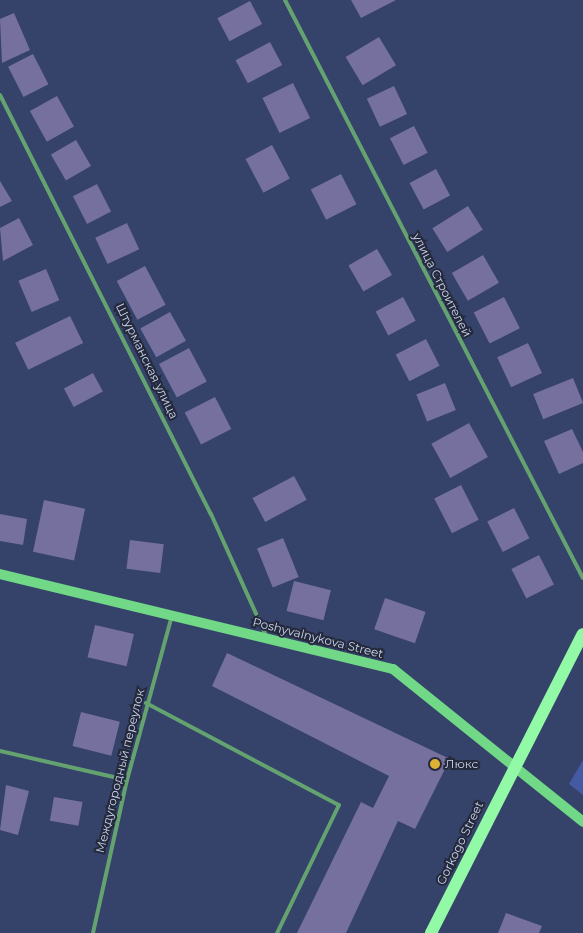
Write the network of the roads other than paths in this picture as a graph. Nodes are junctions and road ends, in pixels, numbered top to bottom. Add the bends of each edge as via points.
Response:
1 (285, 0) edge
2 (0, 95) edge
3 (0, 574) edge
4 (583, 578) edge
5 (172, 616) junction
6 (583, 634) edge
7 (267, 639) junction
8 (146, 703) junction
9 (0, 751) edge
10 (513, 766) junction
11 (127, 780) junction
12 (583, 822) edge
13 (93, 933) edge
14 (277, 933) edge
15 (432, 933) edge

1 - 4 lane, улица Строителей
2 - 7 lane, Штурманская улица via 212,514
3 - 5 main road, Poshyvalnykova Street
5 - 7 main road, Poshyvalnykova Street
5 - 8 lane, Междугородный переулок
6 - 10 main road, Gorkogo Street
7 - 10 main road, Poshyvalnykova Street via 393,669
8 - 11 lane, Междугородный переулок
8 - 14 lane via 339,805
9 - 11 lane
10 - 12 main road, Poshyvalnykova Street
10 - 15 main road, Gorkogo Street
11 - 13 lane, Междугородный переулок

